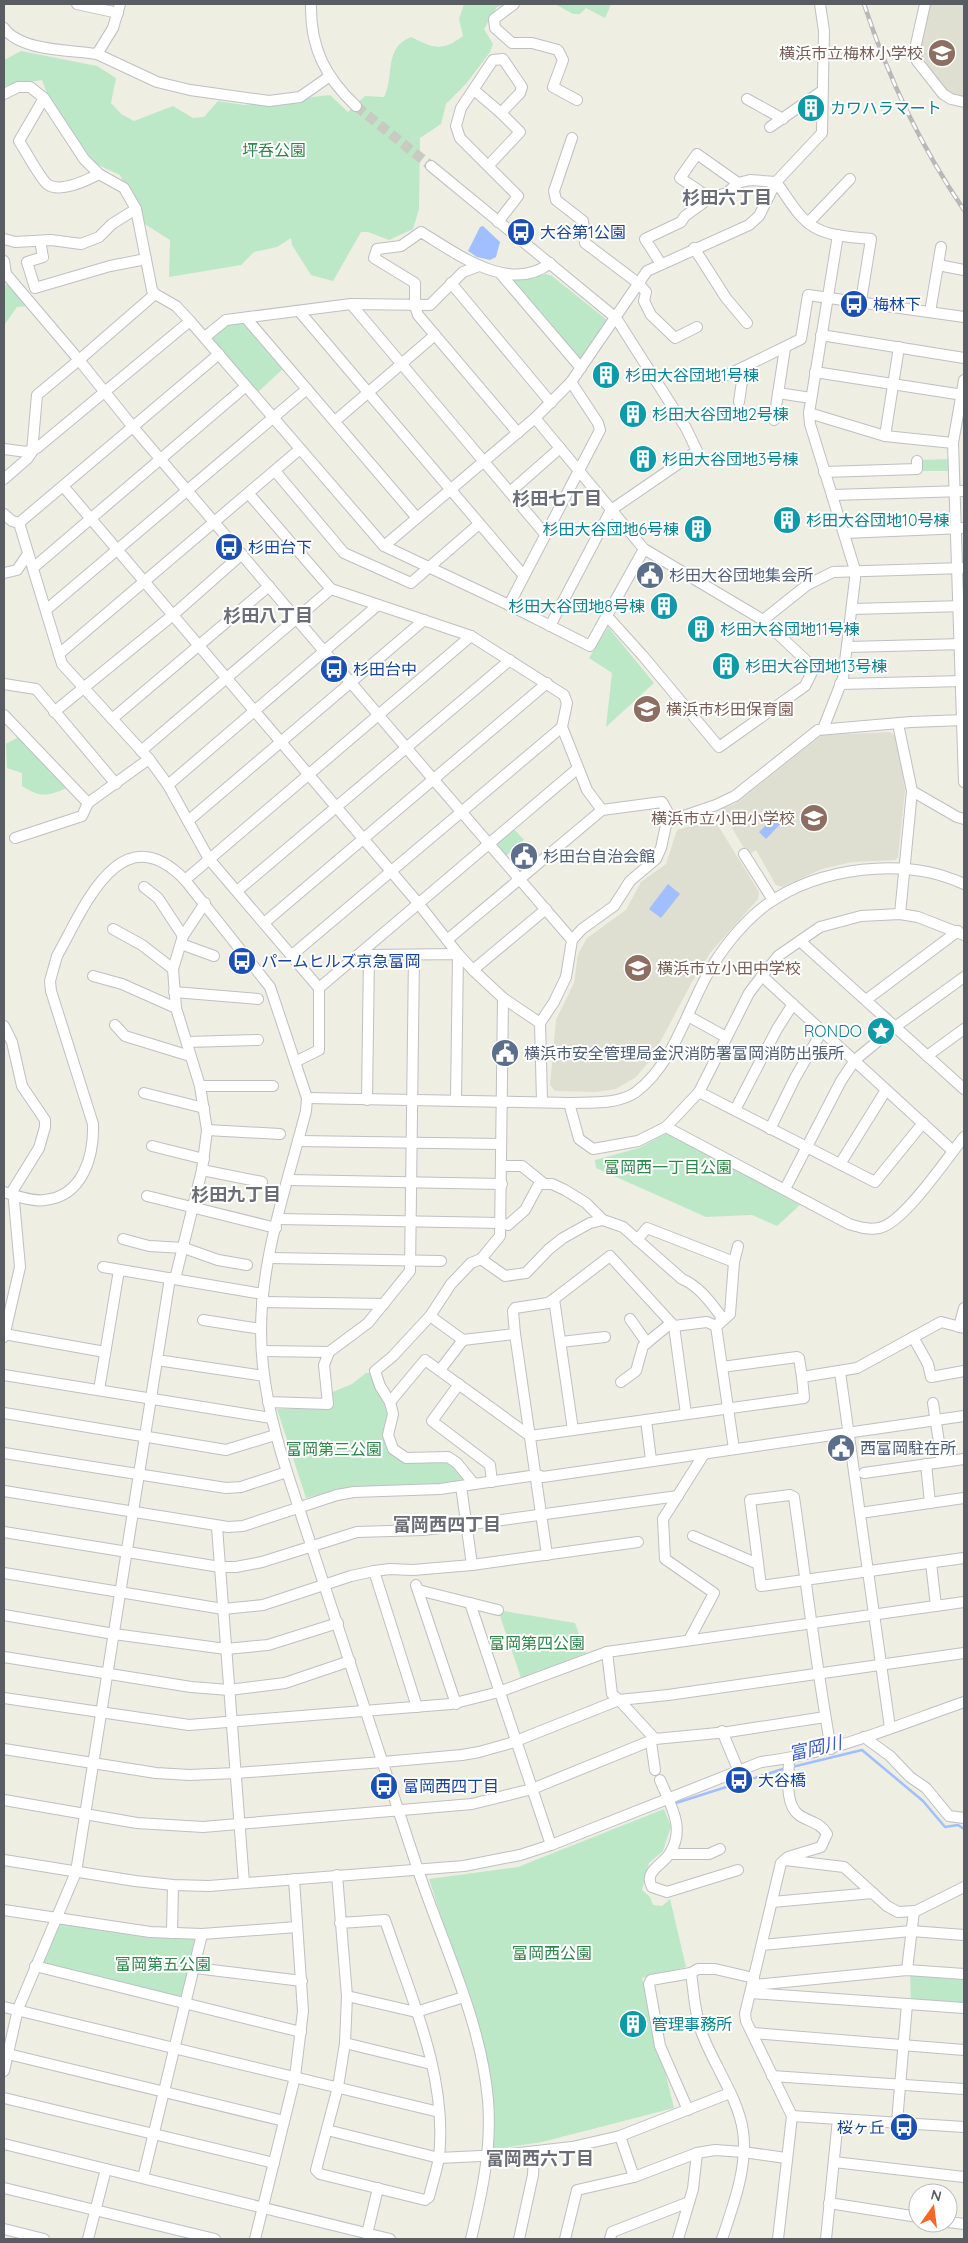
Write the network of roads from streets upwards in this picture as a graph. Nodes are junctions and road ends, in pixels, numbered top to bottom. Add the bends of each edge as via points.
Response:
1 (77, 4) edge
2 (311, 4) edge
3 (514, 4) edge
4 (820, 4) edge
5 (925, 4) edge
6 (119, 8) edge
7 (4, 28) edge
8 (97, 54) junction
9 (330, 76) junction
10 (474, 90) junction
11 (822, 91) junction
12 (4, 94) edge
13 (44, 98) junction
14 (747, 99) dead end
15 (578, 100) dead end
16 (964, 102) edge
17 (356, 106) tunnel mouth
18 (501, 113) junction
19 (783, 119) junction
20 (770, 127) dead end
21 (572, 138) dead end
22 (489, 165) junction
23 (431, 166) tunnel mouth
24 (99, 174) junction
25 (850, 178) dead end
26 (776, 182) junction
27 (738, 183) junction
28 (710, 198) junction
29 (136, 209) junction
30 (498, 222) junction
31 (808, 223) junction
32 (838, 235) junction
33 (4, 239) edge
34 (40, 241) junction
35 (941, 247) dead end
36 (694, 248) junction
37 (146, 259) junction
38 (4, 261) edge
39 (550, 263) junction
40 (661, 264) junction
41 (938, 265) junction
42 (479, 266) junction
43 (964, 270) edge
44 (500, 272) junction
45 (451, 283) junction
46 (638, 283) junction
47 (155, 294) junction
48 (827, 297) junction
49 (861, 301) junction
50 (351, 304) junction
51 (415, 306) junction
52 (299, 311) junction
53 (930, 312) junction
54 (964, 314) edge
55 (246, 318) junction
56 (616, 318) junction
57 (190, 321) junction
58 (747, 323) dead end
59 (697, 327) dead end
60 (435, 335) junction
61 (821, 335) junction
62 (205, 337) junction
63 (898, 347) junction
64 (785, 348) junction
65 (220, 354) junction
66 (964, 358) edge
67 (79, 360) junction
68 (401, 364) junction
69 (744, 367) junction
70 (581, 368) junction
71 (815, 372) junction
72 (722, 378) dead end
73 (964, 380) edge
74 (572, 382) junction
75 (893, 384) junction
76 (246, 386) junction
77 (307, 389) junction
78 (105, 392) junction
79 (368, 392) junction
80 (778, 393) junction
81 (963, 395) edge
82 (811, 398) junction
83 (551, 402) junction
84 (739, 402) dead end
85 (809, 413) junction
86 (273, 418) junction
87 (535, 418) junction
88 (774, 420) dead end
89 (336, 421) junction
90 (133, 427) junction
91 (518, 433) junction
92 (885, 436) junction
93 (957, 438) edge
94 (560, 448) junction
95 (4, 449) edge
96 (300, 449) junction
97 (32, 452) junction
98 (161, 458) junction
99 (917, 461) dead end
100 (484, 462) junction
101 (275, 471) junction
102 (579, 471) junction
103 (824, 472) junction
104 (4, 479) edge
105 (63, 486) junction
106 (187, 490) junction
107 (452, 490) junction
108 (960, 491) edge
109 (510, 492) junction
110 (249, 494) junction
111 (832, 495) junction
112 (611, 510) junction
113 (4, 514) edge
114 (91, 518) junction
115 (417, 518) junction
116 (215, 522) junction
117 (19, 523) junction
118 (479, 524) junction
119 (960, 528) edge
120 (844, 533) junction
121 (545, 534) junction
122 (384, 546) junction
123 (644, 549) junction
124 (117, 550) junction
125 (28, 554) junction
126 (242, 554) junction
127 (33, 568) junction
128 (428, 568) junction
129 (961, 568) edge
130 (855, 570) junction
131 (4, 573) edge
132 (524, 576) junction
133 (145, 583) junction
134 (269, 586) junction
135 (331, 589) junction
136 (378, 605) junction
137 (509, 605) junction
138 (961, 606) edge
139 (852, 609) junction
140 (46, 610) junction
141 (173, 616) junction
142 (607, 616) junction
143 (297, 618) junction
144 (424, 620) junction
145 (763, 620) junction
146 (550, 626) junction
147 (471, 636) junction
148 (962, 644) edge
149 (199, 646) junction
150 (848, 647) junction
151 (325, 651) junction
152 (59, 654) junction
153 (510, 660) junction
154 (226, 679) junction
155 (962, 681) edge
156 (352, 683) junction
157 (547, 683) junction
158 (4, 684) edge
159 (840, 684) junction
160 (84, 689) junction
161 (255, 711) junction
162 (54, 712) junction
163 (4, 715) edge
164 (379, 715) junction
165 (112, 719) junction
166 (963, 720) edge
167 (898, 724) junction
168 (562, 727) junction
169 (823, 729) junction
170 (281, 743) junction
171 (407, 747) junction
172 (141, 751) junction
173 (149, 759) junction
174 (577, 769) junction
175 (309, 774) junction
176 (432, 779) junction
177 (964, 782) edge
178 (116, 784) junction
179 (168, 785) junction
180 (912, 791) junction
181 (88, 803) junction
182 (337, 808) junction
183 (602, 810) junction
184 (460, 811) junction
185 (964, 819) edge
186 (672, 820) junction
187 (188, 822) junction
188 (15, 838) dead end
189 (362, 838) junction
190 (488, 844) junction
191 (744, 854) dead end
192 (209, 859) junction
193 (904, 868) junction
194 (391, 872) junction
195 (185, 880) junction
196 (519, 880) junction
197 (964, 884) edge
198 (144, 887) dead end
199 (237, 891) junction
200 (773, 900) junction
201 (204, 903) junction
202 (418, 904) junction
203 (546, 909) junction
204 (900, 914) junction
205 (264, 923) junction
206 (113, 929) dead end
207 (961, 933) edge
208 (182, 940) junction
209 (448, 940) junction
210 (572, 940) junction
211 (800, 941) junction
212 (366, 953) junction
213 (458, 954) junction
214 (292, 955) junction
215 (414, 955) junction
216 (214, 956) dead end
217 (173, 969) junction
218 (473, 970) junction
219 (93, 976) dead end
220 (762, 976) junction
221 (964, 978) edge
222 (319, 988) junction
223 (174, 992) junction
224 (503, 998) junction
225 (258, 999) dead end
226 (866, 1000) junction
227 (793, 1004) junction
228 (176, 1008) junction
229 (688, 1016) junction
230 (540, 1023) junction
231 (115, 1025) dead end
232 (4, 1026) edge
233 (895, 1027) junction
234 (964, 1029) edge
235 (822, 1031) junction
236 (726, 1037) junction
237 (258, 1040) dead end
238 (187, 1042) junction
239 (190, 1056) junction
240 (927, 1056) junction
241 (855, 1060) junction
242 (295, 1062) junction
243 (962, 1083) edge
244 (200, 1086) junction
245 (273, 1086) dead end
246 (886, 1090) junction
247 (699, 1092) junction
248 (144, 1094) dead end
249 (306, 1098) junction
250 (368, 1100) junction
251 (412, 1100) junction
252 (456, 1100) junction
253 (502, 1101) junction
254 (542, 1101) junction
255 (569, 1103) junction
256 (204, 1108) junction
257 (735, 1110) junction
258 (923, 1123) junction
259 (666, 1127) junction
260 (770, 1129) junction
261 (207, 1130) junction
262 (280, 1134) dead end
263 (964, 1137) edge
264 (298, 1141) junction
265 (411, 1142) junction
266 (501, 1144) junction
267 (152, 1146) dead end
268 (806, 1148) junction
269 (953, 1151) junction
270 (204, 1159) junction
271 (840, 1164) junction
272 (502, 1166) junction
273 (202, 1170) junction
274 (289, 1180) junction
275 (262, 1182) dead end
276 (411, 1182) junction
277 (543, 1183) junction
278 (502, 1184) junction
279 (785, 1188) junction
280 (9, 1193) edge
281 (147, 1196) dead end
282 (193, 1208) junction
283 (603, 1220) junction
284 (410, 1222) junction
285 (501, 1223) junction
286 (277, 1224) junction
287 (123, 1238) dead end
288 (637, 1240) junction
289 (738, 1246) dead end
290 (184, 1248) junction
291 (269, 1258) junction
292 (482, 1258) junction
293 (410, 1261) junction
294 (441, 1262) dead end
295 (734, 1262) junction
296 (247, 1265) dead end
297 (103, 1267) dead end
298 (119, 1270) junction
299 (173, 1279) junction
300 (263, 1298) junction
301 (554, 1299) junction
302 (384, 1304) junction
303 (964, 1308) edge
304 (430, 1316) junction
305 (5, 1319) edge
306 (630, 1319) dead end
307 (203, 1320) dead end
308 (672, 1325) junction
309 (718, 1325) junction
310 (961, 1328) edge
311 (261, 1329) junction
312 (515, 1334) junction
313 (4, 1336) edge
314 (605, 1337) dead end
315 (914, 1337) junction
316 (463, 1340) junction
317 (561, 1342) junction
318 (647, 1343) junction
319 (262, 1351) junction
320 (105, 1352) junction
321 (329, 1352) junction
322 (157, 1360) junction
323 (722, 1367) junction
324 (440, 1370) junction
325 (840, 1372) junction
326 (964, 1372) edge
327 (4, 1375) edge
328 (264, 1376) junction
329 (802, 1377) junction
330 (621, 1382) dead end
331 (459, 1384) junction
332 (99, 1390) junction
333 (151, 1399) junction
334 (268, 1402) junction
335 (390, 1402) junction
336 (933, 1403) dead end
337 (728, 1408) junction
338 (4, 1414) edge
339 (686, 1414) junction
340 (964, 1416) edge
341 (271, 1418) junction
342 (646, 1420) junction
343 (936, 1421) junction
344 (573, 1430) junction
345 (848, 1433) junction
346 (275, 1435) junction
347 (530, 1436) junction
348 (145, 1437) junction
349 (734, 1449) junction
350 (4, 1453) edge
351 (704, 1454) junction
352 (964, 1459) edge
353 (651, 1460) junction
354 (942, 1462) junction
355 (926, 1464) junction
356 (287, 1472) junction
357 (864, 1473) dead end
358 (139, 1474) junction
359 (536, 1476) junction
360 (492, 1482) junction
361 (474, 1484) junction
362 (460, 1486) junction
363 (4, 1491) edge
364 (678, 1496) junction
365 (964, 1498) edge
366 (930, 1503) junction
367 (299, 1507) junction
368 (133, 1512) junction
369 (860, 1513) junction
370 (542, 1514) junction
371 (465, 1525) junction
372 (217, 1527) junction
373 (4, 1532) edge
374 (693, 1536) dead end
375 (638, 1542) dead end
376 (311, 1546) junction
377 (127, 1551) junction
378 (547, 1555) junction
379 (964, 1558) edge
380 (931, 1563) junction
381 (758, 1564) junction
382 (472, 1565) junction
383 (220, 1567) junction
384 (374, 1571) junction
385 (868, 1572) junction
386 (4, 1573) edge
387 (415, 1580) junction
388 (806, 1581) junction
389 (325, 1585) junction
390 (120, 1592) junction
391 (964, 1602) edge
392 (470, 1603) junction
393 (936, 1606) junction
394 (223, 1609) junction
395 (498, 1610) dead end
396 (874, 1614) junction
397 (4, 1615) edge
398 (338, 1623) junction
399 (812, 1623) junction
400 (114, 1634) junction
401 (689, 1640) junction
402 (226, 1649) junction
403 (607, 1652) junction
404 (964, 1654) edge
405 (4, 1657) edge
406 (350, 1661) junction
407 (881, 1665) junction
408 (108, 1673) junction
409 (819, 1674) junction
410 (229, 1690) junction
411 (499, 1692) junction
412 (4, 1698) edge
413 (620, 1700) junction
414 (964, 1702) edge
415 (456, 1704) junction
416 (417, 1707) junction
417 (101, 1712) junction
418 (366, 1712) junction
419 (825, 1717) junction
420 (232, 1723) junction
421 (890, 1728) junction
422 (722, 1731) junction
423 (864, 1737) junction
424 (653, 1740) junction
425 (516, 1741) junction
426 (831, 1748) junction
427 (4, 1749) edge
428 (788, 1759) junction
429 (383, 1762) junction
430 (94, 1764) junction
431 (655, 1770) dead end
432 (739, 1772) junction
433 (236, 1773) junction
434 (660, 1780) dead end
435 (532, 1789) junction
436 (667, 1799) junction
437 (4, 1800) edge
438 (399, 1812) junction
439 (85, 1814) junction
440 (964, 1818) edge
441 (240, 1824) junction
442 (551, 1845) junction
443 (720, 1849) dead end
444 (670, 1854) junction
445 (4, 1860) edge
446 (784, 1860) junction
447 (418, 1870) junction
448 (738, 1870) dead end
449 (76, 1872) junction
450 (337, 1875) junction
451 (294, 1879) junction
452 (244, 1883) junction
453 (173, 1885) junction
454 (964, 1887) edge
455 (873, 1893) junction
456 (951, 1894) junction
457 (964, 1895) edge
458 (772, 1902) junction
459 (4, 1910) edge
460 (914, 1911) junction
461 (56, 1917) junction
462 (340, 1923) junction
463 (297, 1927) junction
464 (911, 1931) junction
465 (172, 1933) junction
466 (202, 1934) junction
467 (964, 1935) edge
468 (762, 1945) junction
469 (35, 1966) junction
470 (195, 1968) junction
471 (907, 1970) junction
472 (691, 1972) junction
473 (964, 1974) edge
474 (302, 1981) junction
475 (753, 1986) junction
476 (347, 1996) junction
477 (464, 1997) junction
478 (186, 2003) junction
479 (906, 2004) junction
480 (4, 2007) edge
481 (964, 2008) edge
482 (18, 2009) junction
483 (416, 2012) junction
484 (301, 2032) junction
485 (752, 2034) junction
486 (345, 2043) junction
487 (903, 2046) junction
488 (175, 2047) junction
489 (964, 2050) edge
490 (8, 2054) junction
491 (431, 2064) junction
492 (4, 2071) edge
493 (772, 2076) junction
494 (295, 2077) junction
495 (901, 2084) junction
496 (338, 2087) junction
497 (964, 2090) edge
498 (164, 2091) junction
499 (730, 2093) junction
500 (4, 2098) edge
501 (688, 2110) junction
502 (439, 2112) junction
503 (792, 2116) junction
504 (838, 2119) junction
505 (284, 2121) junction
506 (897, 2122) junction
507 (964, 2127) edge
508 (327, 2130) junction
509 (155, 2134) junction
510 (620, 2136) junction
511 (4, 2144) edge
512 (534, 2152) junction
513 (743, 2152) junction
514 (697, 2153) junction
515 (488, 2157) junction
516 (439, 2158) junction
517 (786, 2158) junction
518 (834, 2162) junction
519 (274, 2163) junction
520 (106, 2169) junction
521 (634, 2177) junction
522 (964, 2177) edge
523 (143, 2178) junction
524 (4, 2188) edge
525 (378, 2188) junction
526 (690, 2202) junction
527 (829, 2203) junction
528 (263, 2208) junction
529 (96, 2210) junction
530 (908, 2215) edge
531 (4, 2229) edge
532 (367, 2234) junction
533 (44, 2239) edge
534 (88, 2239) edge
535 (215, 2239) edge
536 (255, 2239) edge
537 (390, 2239) edge
538 (471, 2239) edge
539 (519, 2239) edge
540 (565, 2239) edge
541 (610, 2239) edge
542 (680, 2239) edge
543 (722, 2239) edge
544 (778, 2239) edge
545 (826, 2239) edge

1 - 6 street
2 - 9 street via 316,49
3 - 15 street via 494,19 496,28 512,43 532,43 558,50 563,60 553,87
4 - 11 street via 824,31
5 - 16 street via 915,49 916,61 943,94
6 - 8 street via 113,28
7 - 8 street via 23,44
8 - 9 street via 157,82 269,101 300,97
9 - 17 street via 340,92
10 - 18 street
10 - 18 street via 493,60 503,58 522,87
10 - 22 street via 461,108 456,126 460,138
11 - 19 street
11 - 26 street via 822,133
12 - 13 street via 18,87 30,87
13 - 24 street via 84,159
13 - 24 street via 19,141 47,184 56,187 77,185
14 - 19 street
18 - 22 street via 520,132
19 - 20 street
21 - 46 street via 554,191 556,200 583,221 585,244
22 - 30 street via 518,196
23 - 30 street
24 - 29 street via 124,188
25 - 31 street
26 - 27 street via 750,180
26 - 31 street
26 - 36 street via 759,216 749,225
27 - 28 street via 727,193
27 - 28 street via 697,154 680,178
28 - 40 street via 681,222 646,239
29 - 34 street via 112,224 99,237 81,244
29 - 37 street
30 - 39 street
31 - 32 street
32 - 48 street
32 - 49 street via 872,240
33 - 34 street
34 - 37 street via 43,257 27,262 35,288
35 - 41 street
36 - 40 street
36 - 58 street via 726,298
37 - 47 street
38 - 67 street via 6,274
39 - 44 street via 528,274
39 - 56 street
40 - 46 street via 647,271
41 - 43 street
41 - 53 street
42 - 44 street
42 - 45 street via 463,272
42 - 51 street via 421,232 402,246 377,249 374,258 415,282
44 - 70 street
45 - 51 street via 430,305
45 - 83 street
46 - 56 street
46 - 59 street via 646,292 644,301 651,315 675,338
47 - 57 street via 176,306
47 - 67 street
48 - 49 street
48 - 61 street
48 - 64 street via 808,294 800,339
49 - 53 street
50 - 51 street
50 - 52 street
50 - 68 street
51 - 60 street via 418,315
52 - 55 street
52 - 79 street
53 - 54 street
55 - 62 street via 226,320
55 - 77 street
56 - 70 street
56 - 112 street via 698,451
57 - 62 street
57 - 78 street
60 - 68 street
60 - 91 street
61 - 63 street
61 - 71 street
62 - 65 street
63 - 66 street
63 - 75 street
64 - 69 street
64 - 80 street
65 - 76 street
65 - 90 street
67 - 78 street
67 - 97 street via 37,395
68 - 79 street
68 - 100 street
69 - 72 street
69 - 84 street
70 - 74 street
71 - 75 street
71 - 82 street
73 - 81 street
74 - 83 street
74 - 102 street via 600,430
75 - 81 street
75 - 92 street
76 - 86 street
76 - 98 street
77 - 86 street
77 - 89 street
78 - 90 street
78 - 97 street
79 - 89 street
79 - 107 street
80 - 82 street
80 - 88 street
81 - 93 street
82 - 85 street
83 - 87 street
85 - 92 street
85 - 103 street
86 - 96 street
86 - 106 street
87 - 91 street
87 - 94 street
89 - 115 street
90 - 98 street
90 - 105 street
91 - 100 street
92 - 93 street
93 - 108 street
94 - 102 street
94 - 109 street
95 - 97 street
96 - 101 street
96 - 122 street
97 - 104 street
98 - 106 street
98 - 114 street
99 - 103 street via 917,469
100 - 107 street
100 - 109 street
101 - 110 street
101 - 128 street via 344,553 410,583
102 - 112 street
102 - 121 street
103 - 111 street
105 - 114 street
105 - 117 street
106 - 116 street
106 - 124 street
107 - 115 street
107 - 118 street
108 - 111 street
108 - 119 street
109 - 121 street
110 - 116 street
110 - 135 street
111 - 120 street
112 - 123 street
112 - 146 street
113 - 117 street
114 - 124 street
114 - 127 street
115 - 122 street
116 - 126 street
116 - 133 street
117 - 125 street
118 - 128 street
118 - 132 street
119 - 120 street
119 - 129 street
120 - 130 street
121 - 132 street
122 - 128 street
123 - 142 street
123 - 145 street
124 - 133 street
124 - 140 street
125 - 127 street
125 - 131 street via 17,570
126 - 134 street
126 - 141 street
127 - 140 street
128 - 137 street
129 - 130 street
129 - 138 street
130 - 139 street
130 - 145 street via 832,572 821,577
132 - 137 street
133 - 141 street
133 - 152 street
134 - 143 street
134 - 149 street
135 - 136 street
135 - 143 street
136 - 144 street
136 - 151 street
137 - 146 street
138 - 139 street
138 - 148 street
139 - 150 street
140 - 152 street
141 - 149 street
141 - 160 street
142 - 145 street via 719,747 804,686 814,668
142 - 146 street via 590,646
143 - 151 street
143 - 154 street
144 - 147 street
144 - 156 street
147 - 153 street
147 - 164 street
148 - 150 street
148 - 155 street
149 - 154 street
149 - 165 street
150 - 159 street
151 - 156 street
151 - 161 street
152 - 160 street via 62,664
153 - 157 street
153 - 171 street
154 - 161 street
154 - 172 street
155 - 159 street
155 - 166 street
156 - 164 street
156 - 170 street
157 - 168 street via 564,694 566,704
157 - 176 street
158 - 162 street via 36,689
159 - 169 street
160 - 162 street
160 - 165 street
161 - 170 street
161 - 179 street
162 - 178 street
163 - 181 street
164 - 171 street
164 - 175 street
165 - 172 street
166 - 167 street
166 - 177 street
167 - 169 street
167 - 180 street
168 - 174 street
168 - 184 street
169 - 186 street via 735,796
170 - 175 street
170 - 187 street
171 - 176 street
171 - 182 street
172 - 173 street
173 - 178 street
173 - 179 street
174 - 183 street
174 - 190 street
175 - 182 street
175 - 192 street
176 - 184 street
176 - 189 street
178 - 181 street
179 - 187 street
180 - 185 street
180 - 193 street
181 - 188 street via 82,816
182 - 189 street
182 - 199 street
183 - 186 street via 662,802
183 - 196 street
184 - 190 street
184 - 194 street
186 - 210 street via 666,825 656,859 630,881 614,906
187 - 192 street
189 - 194 street
189 - 205 street
190 - 196 street
190 - 202 street
191 - 200 street
192 - 195 street
192 - 199 street
193 - 197 street
193 - 200 street via 861,869 826,876
193 - 204 street
194 - 202 street
194 - 214 street
195 - 201 street
195 - 280 street via 173,867 151,858 128,859 103,876 95,888 57,956 50,981 92,1117 93,1136 85,1172 70,1190 44,1201
196 - 203 street
196 - 209 street
198 - 208 street via 158,898
199 - 205 street
200 - 229 street via 720,954
201 - 208 street
201 - 242 street via 270,988
202 - 209 street
202 - 212 street
203 - 210 street
203 - 218 street
204 - 207 street
204 - 211 street via 853,918 820,927
205 - 214 street
206 - 217 street via 142,945
207 - 226 street
208 - 216 street
208 - 217 street
209 - 213 street
210 - 230 street via 566,977
211 - 220 street via 778,956
211 - 226 street
212 - 215 street
212 - 222 street
212 - 250 street
213 - 215 street
213 - 218 street
213 - 252 street
214 - 222 street
215 - 251 street
217 - 223 street
218 - 224 street
219 - 228 street via 122,984
220 - 227 street
220 - 236 street via 749,993
221 - 233 street
222 - 242 street via 319,1050
223 - 225 street
223 - 228 street
224 - 230 street
224 - 253 street
226 - 233 street
227 - 235 street
227 - 257 street via 776,1029
228 - 238 street
229 - 236 street
229 - 255 street via 652,1079 633,1094 598,1102
230 - 254 street
231 - 239 street via 126,1036
232 - 280 street via 12,1042 22,1086 45,1120 39,1148
233 - 240 street
233 - 241 street
234 - 240 street
235 - 241 street
235 - 260 street
236 - 247 street
237 - 238 street
238 - 239 street
239 - 244 street
240 - 243 street
241 - 246 street
241 - 268 street
242 - 249 street
244 - 245 street
244 - 256 street
246 - 258 street
246 - 271 street
247 - 257 street
247 - 259 street
248 - 256 street
249 - 250 street
249 - 264 street
250 - 251 street
251 - 252 street
251 - 265 street
252 - 253 street
253 - 254 street
253 - 266 street
254 - 255 street
255 - 259 street via 579,1139 593,1149 638,1141
256 - 261 street
257 - 260 street
258 - 269 street
258 - 271 street via 875,1182
259 - 279 street
260 - 268 street
261 - 262 street
261 - 270 street
263 - 269 street
264 - 265 street
264 - 274 street
265 - 266 street
265 - 276 street
266 - 272 street
267 - 270 street
268 - 271 street
268 - 279 street
269 - 279 street via 900,1217 880,1228 866,1230 849,1224
270 - 273 street
272 - 277 street via 522,1166
272 - 278 street
273 - 275 street
273 - 282 street
274 - 276 street
274 - 286 street
276 - 278 street
276 - 284 street
277 - 283 street via 566,1190
277 - 285 street via 539,1184 516,1220 508,1225
278 - 285 street
280 - 305 street via 20,1267
281 - 282 street
282 - 286 street
282 - 290 street
283 - 288 street via 623,1228
283 - 292 street via 590,1222 562,1238 526,1274 505,1276
284 - 285 street
284 - 286 street
284 - 293 street
285 - 292 street via 500,1236
286 - 291 street
287 - 290 street via 149,1246
288 - 295 street via 647,1228
288 - 309 street via 682,1279 692,1283 721,1316
289 - 295 street
290 - 296 street via 218,1260
290 - 299 street
291 - 293 street
291 - 300 street
292 - 304 street via 471,1263 451,1284
293 - 294 street
293 - 302 street via 410,1271
295 - 309 street via 730,1314
297 - 298 street
298 - 299 street
298 - 320 street
299 - 300 street
299 - 322 street
300 - 302 street
300 - 311 street
301 - 308 street via 610,1256
301 - 312 street via 548,1303 515,1308
301 - 317 street
302 - 321 street via 368,1324
303 - 310 street
304 - 316 street
304 - 335 street via 394,1356 375,1371
305 - 313 street
306 - 318 street
307 - 311 street
308 - 309 street via 707,1322
308 - 318 street
308 - 339 street
309 - 323 street
310 - 315 street via 941,1322
311 - 319 street
312 - 316 street
312 - 347 street
313 - 320 street
314 - 317 street
315 - 325 street via 858,1368
315 - 326 street via 931,1377
316 - 324 street
317 - 344 street
318 - 330 street via 643,1346 636,1370
319 - 321 street
319 - 328 street
320 - 332 street
321 - 334 street via 324,1365 328,1404
322 - 328 street
322 - 333 street
323 - 329 street via 796,1357 799,1358
323 - 337 street
324 - 331 street
324 - 335 street via 425,1360
325 - 329 street
325 - 345 street
327 - 332 street
328 - 334 street
329 - 337 street via 804,1398
331 - 347 street
331 - 360 street via 432,1421 490,1465
332 - 333 street
333 - 341 street
333 - 348 street
334 - 341 street
335 - 361 street via 393,1414 388,1435 393,1449 406,1458 448,1457
336 - 343 street
337 - 339 street
337 - 349 street
338 - 348 street
339 - 342 street
340 - 343 street
341 - 346 street
342 - 344 street
342 - 353 street
343 - 345 street
343 - 354 street
344 - 347 street
345 - 349 street
345 - 369 street
346 - 348 street via 226,1450
346 - 356 street
347 - 359 street
348 - 358 street
349 - 351 street
350 - 358 street
351 - 353 street
351 - 364 street
352 - 354 street
353 - 359 street
354 - 355 street
355 - 357 street
355 - 366 street
356 - 358 street via 241,1487 226,1488
356 - 367 street
358 - 368 street
359 - 360 street
359 - 370 street
360 - 361 street
361 - 362 street
362 - 367 street via 354,1492
362 - 371 street
363 - 368 street
364 - 370 street
364 - 401 street via 663,1519 665,1559 714,1593
365 - 366 street
366 - 369 street
367 - 372 street via 243,1526
367 - 376 street
368 - 372 street
368 - 377 street
369 - 385 street
370 - 371 street
370 - 378 street
371 - 376 street via 356,1532
371 - 382 street
372 - 383 street
373 - 377 street
374 - 381 street
375 - 378 street
376 - 383 street via 262,1562
376 - 389 street
377 - 383 street
377 - 390 street
378 - 382 street
379 - 380 street
380 - 385 street
380 - 393 street
381 - 388 street via 762,1586
381 - 388 street via 750,1500 790,1495 794,1497
382 - 387 street
383 - 394 street
384 - 387 street via 390,1569
384 - 389 street
384 - 416 street
385 - 388 street
385 - 396 street
386 - 390 street
387 - 392 street
387 - 415 street
388 - 399 street
389 - 394 street via 263,1605
389 - 398 street
390 - 394 street
390 - 400 street
391 - 393 street
392 - 395 street
392 - 411 street
393 - 396 street
394 - 402 street
396 - 399 street
396 - 407 street
397 - 400 street
398 - 402 street via 268,1645
398 - 406 street
399 - 401 street
399 - 409 street
400 - 402 street
400 - 408 street
401 - 403 street
402 - 410 street
403 - 411 street
403 - 413 street via 612,1694
404 - 407 street
405 - 408 street
406 - 410 street via 285,1682
406 - 418 street
407 - 409 street
407 - 421 street
408 - 410 street
408 - 417 street
409 - 413 street
409 - 419 street
410 - 420 street
411 - 415 street
411 - 425 street
412 - 417 street
413 - 424 street
413 - 425 street
414 - 421 street
415 - 416 street
416 - 418 street
417 - 420 street via 189,1725
417 - 430 street
418 - 420 street
418 - 429 street
419 - 422 street
419 - 426 street
420 - 433 street
421 - 423 street
422 - 424 street
422 - 432 street
423 - 426 street
423 - 440 street via 926,1788 949,1816
424 - 431 street
424 - 435 street
425 - 429 street via 462,1755
425 - 435 street
426 - 428 street
427 - 430 street
428 - 432 street via 761,1762
428 - 446 street via 790,1801 794,1809 827,1834 821,1847
429 - 433 street
429 - 438 street
430 - 433 street via 156,1773
430 - 439 street
432 - 436 street
433 - 441 street
434 - 436 street
435 - 438 street via 472,1804
435 - 442 street
436 - 442 street
436 - 444 street via 678,1826
437 - 439 street
438 - 441 street
438 - 447 street
439 - 441 street via 137,1823 193,1827
439 - 449 street
441 - 452 street
442 - 447 street via 495,1861
443 - 444 street via 709,1854
444 - 448 street via 651,1875 652,1888 667,1892
445 - 449 street
446 - 455 street via 844,1867
446 - 458 street
447 - 450 street
447 - 477 street
449 - 453 street
449 - 461 street
450 - 451 street
450 - 462 street
451 - 452 street
451 - 463 street
452 - 453 street
453 - 465 street
454 - 456 street
455 - 458 street
455 - 460 street via 898,1912
456 - 457 street
456 - 460 street
458 - 468 street
459 - 461 street
460 - 464 street
461 - 465 street
461 - 469 street
462 - 476 street
462 - 483 street via 385,1920
463 - 466 street
463 - 474 street
464 - 467 street
464 - 468 street
464 - 471 street
465 - 466 street
466 - 470 street
468 - 475 street
469 - 478 street
469 - 482 street
470 - 474 street
470 - 478 street
471 - 473 street
471 - 475 street
472 - 475 street via 715,1969
472 - 499 street via 702,2035
472 - 501 street via 651,1980 649,1984 660,2046
474 - 484 street
475 - 479 street
475 - 485 street via 745,2014
476 - 483 street
476 - 486 street
477 - 483 street
477 - 515 street via 484,2067 490,2124
478 - 484 street
478 - 488 street
479 - 481 street
479 - 487 street
480 - 482 street
482 - 488 street
482 - 490 street
483 - 491 street
484 - 494 street
485 - 487 street
485 - 493 street
486 - 491 street
486 - 496 street
487 - 489 street
487 - 495 street
488 - 494 street
488 - 498 street
490 - 492 street
490 - 498 street
491 - 502 street
493 - 495 street
493 - 503 street
494 - 496 street
494 - 505 street
495 - 497 street
495 - 506 street
496 - 502 street
496 - 508 street
498 - 505 street
498 - 509 street
499 - 501 street
499 - 513 street via 743,2131
500 - 509 street
501 - 510 street
502 - 516 street
503 - 504 street
503 - 517 street
504 - 506 street
504 - 518 street
505 - 519 street
506 - 507 street
508 - 516 street
508 - 525 street via 316,2170 320,2174
509 - 519 street
509 - 523 street
510 - 512 street
510 - 521 street
511 - 520 street
512 - 515 street
512 - 539 street via 533,2175
513 - 514 street via 715,2150
513 - 517 street
513 - 543 street via 736,2196
514 - 521 street
514 - 526 street
515 - 516 street
515 - 538 street
516 - 525 street via 429,2198 425,2200
517 - 544 street
518 - 522 street
518 - 527 street
519 - 528 street
520 - 523 street
520 - 529 street
521 - 540 street via 577,2190
523 - 528 street
524 - 529 street
525 - 532 street
526 - 541 street via 612,2232
526 - 542 street
527 - 530 street
527 - 545 street
528 - 532 street
528 - 536 street
529 - 534 street
529 - 535 street
531 - 533 street
532 - 537 street

